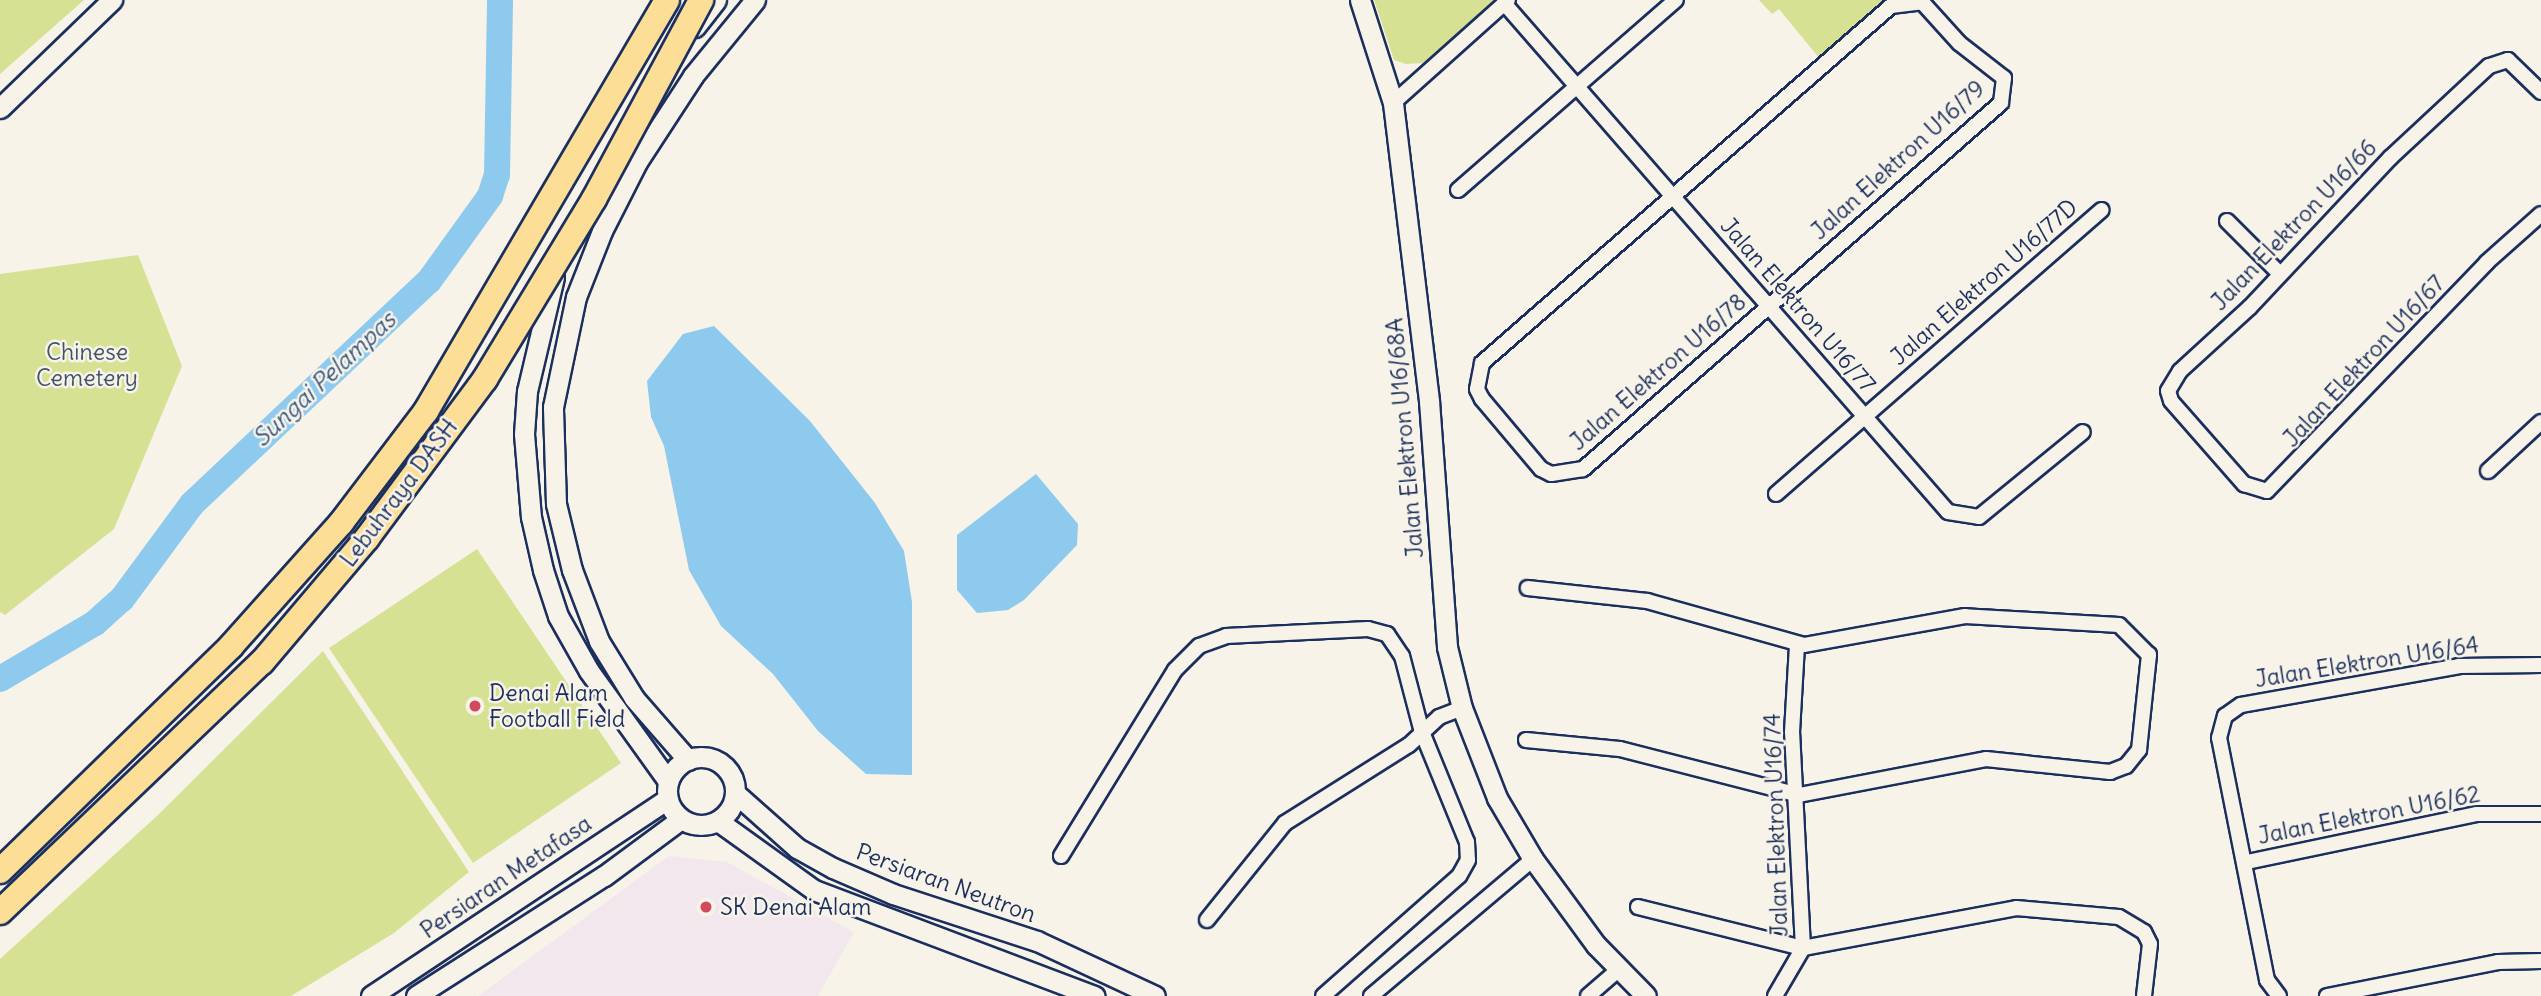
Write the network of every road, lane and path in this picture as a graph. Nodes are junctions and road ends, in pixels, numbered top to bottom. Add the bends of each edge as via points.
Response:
1 (112, 0) edge
2 (667, 0) edge
3 (701, 0) edge
4 (716, 0) edge
5 (755, 0) edge
6 (1360, 0) edge
7 (1676, 0) edge
8 (1506, 2) edge
9 (1577, 86) junction
10 (2541, 92) edge
11 (1393, 103) junction
12 (0, 108) edge
13 (1458, 190) dead end
14 (1673, 197) junction
15 (2102, 210) dead end
16 (2541, 215) edge
17 (2227, 221) dead end
18 (2280, 274) junction
19 (1769, 307) junction
20 (1865, 417) junction
21 (2541, 422) edge
22 (2083, 432) dead end
23 (2215, 453) joint
24 (2488, 471) dead end
25 (1776, 494) dead end
26 (1528, 588) dead end
27 (1797, 645) junction
28 (2541, 665) edge
29 (1462, 708) junction
30 (1422, 732) junction
31 (1526, 740) dead end
32 (688, 760) junction
33 (668, 790) junction
34 (735, 793) junction
35 (1799, 795) junction
36 (2541, 814) edge
37 (681, 819) junction
38 (718, 821) junction
39 (1061, 856) dead end
40 (1533, 859) junction
41 (2247, 862) junction
42 (0, 871) edge
43 (1638, 907) dead end
44 (0, 912) edge
45 (1207, 920) dead end
46 (1804, 948) junction
47 (2541, 961) edge
48 (1618, 970) junction
49 (371, 996) edge
50 (416, 996) edge
51 (1096, 996) edge
52 (1155, 996) edge
53 (1323, 996) edge
54 (1371, 996) edge
55 (1588, 996) edge
56 (1646, 996) edge
57 (1775, 996) edge
58 (2144, 996) edge
59 (2279, 996) edge
60 (2327, 996) edge

1 - 12 street
2 - 42 highway, Lebuhraya DASH via 426,411 341,523 231,646
3 - 44 highway, Lebuhraya DASH, bridge via 594,199 485,379 367,538 262,662
4 - 33 street via 616,141 569,229 527,391 531,517 558,616
5 - 32 street via 686,86 637,162 602,231 576,298 553,407 556,504 572,570 599,641 634,698
6 - 11 street, Jalan Elektron U16/68A
7 - 9 street
8 - 9 street, Jalan Elektron U16/77
8 - 11 street
9 - 13 street
9 - 14 street, Jalan Elektron U16/77
10 - 18 street, Jalan Elektron U16/66 via 2508,60 2489,66 2390,158
11 - 29 street, Jalan Elektron U16/68A via 1429,401 1447,647
14 - 19 street, Jalan Elektron U16/77
14 - 19 street, Jalan Elektron U16/78 via 1482,363 1477,388 1508,432 1551,474 1583,469
14 - 19 street, Jalan Elektron U16/79 via 1891,6 1922,2 1959,43 2004,78 2001,103
15 - 20 street, Jalan Elektron U16/77D
16 - 23 street, Jalan Elektron U16/67 via 2487,262 2279,484 2256,490
17 - 18 street
18 - 23 street, Jalan Elektron U16/66 via 2171,381 2168,391 2176,411
19 - 20 street, Jalan Elektron U16/77
20 - 22 street, Jalan Elektron U16/77 via 1948,512 1962,517 1987,511
20 - 25 street, Jalan Elektron U16/77D
21 - 24 street
26 - 27 street via 1647,601
27 - 35 street, Jalan Elektron U16/74 via 1792,732
27 - 35 street via 1965,616 2119,625 2149,655 2139,750 2118,771 1986,759
28 - 41 street, Jalan Elektron U16/64 via 2459,666 2241,705 2225,716 2219,737
29 - 30 street
29 - 40 street, Jalan Elektron U16/68A via 1497,798
30 - 39 street via 1393,639 1368,629 1226,636 1199,646 1175,670
30 - 45 street via 1285,823
30 - 53 street via 1468,842 1468,860 1459,876
31 - 35 street via 1619,749
32 - 33 street
32 - 34 street via 721,763
33 - 37 street
33 - 49 street, Persiaran Metafasa
34 - 38 street
34 - 52 street, Persiaran Neutron via 797,848 833,868 1037,941
35 - 46 street, Jalan Elektron U16/74
36 - 41 street, Jalan Elektron U16/62 via 2477,814
37 - 38 street via 699,825
37 - 50 street via 604,876
38 - 51 street via 814,890
40 - 48 street, Jalan Elektron U16/68A
40 - 54 street
41 - 59 street via 2267,980
43 - 46 street
46 - 57 street, Jalan Elektron U16/74
46 - 58 street via 2016,908 2119,917 2144,932 2150,944
47 - 60 street via 2498,962
48 - 55 street
48 - 56 street, Jalan Elektron U16/68A

